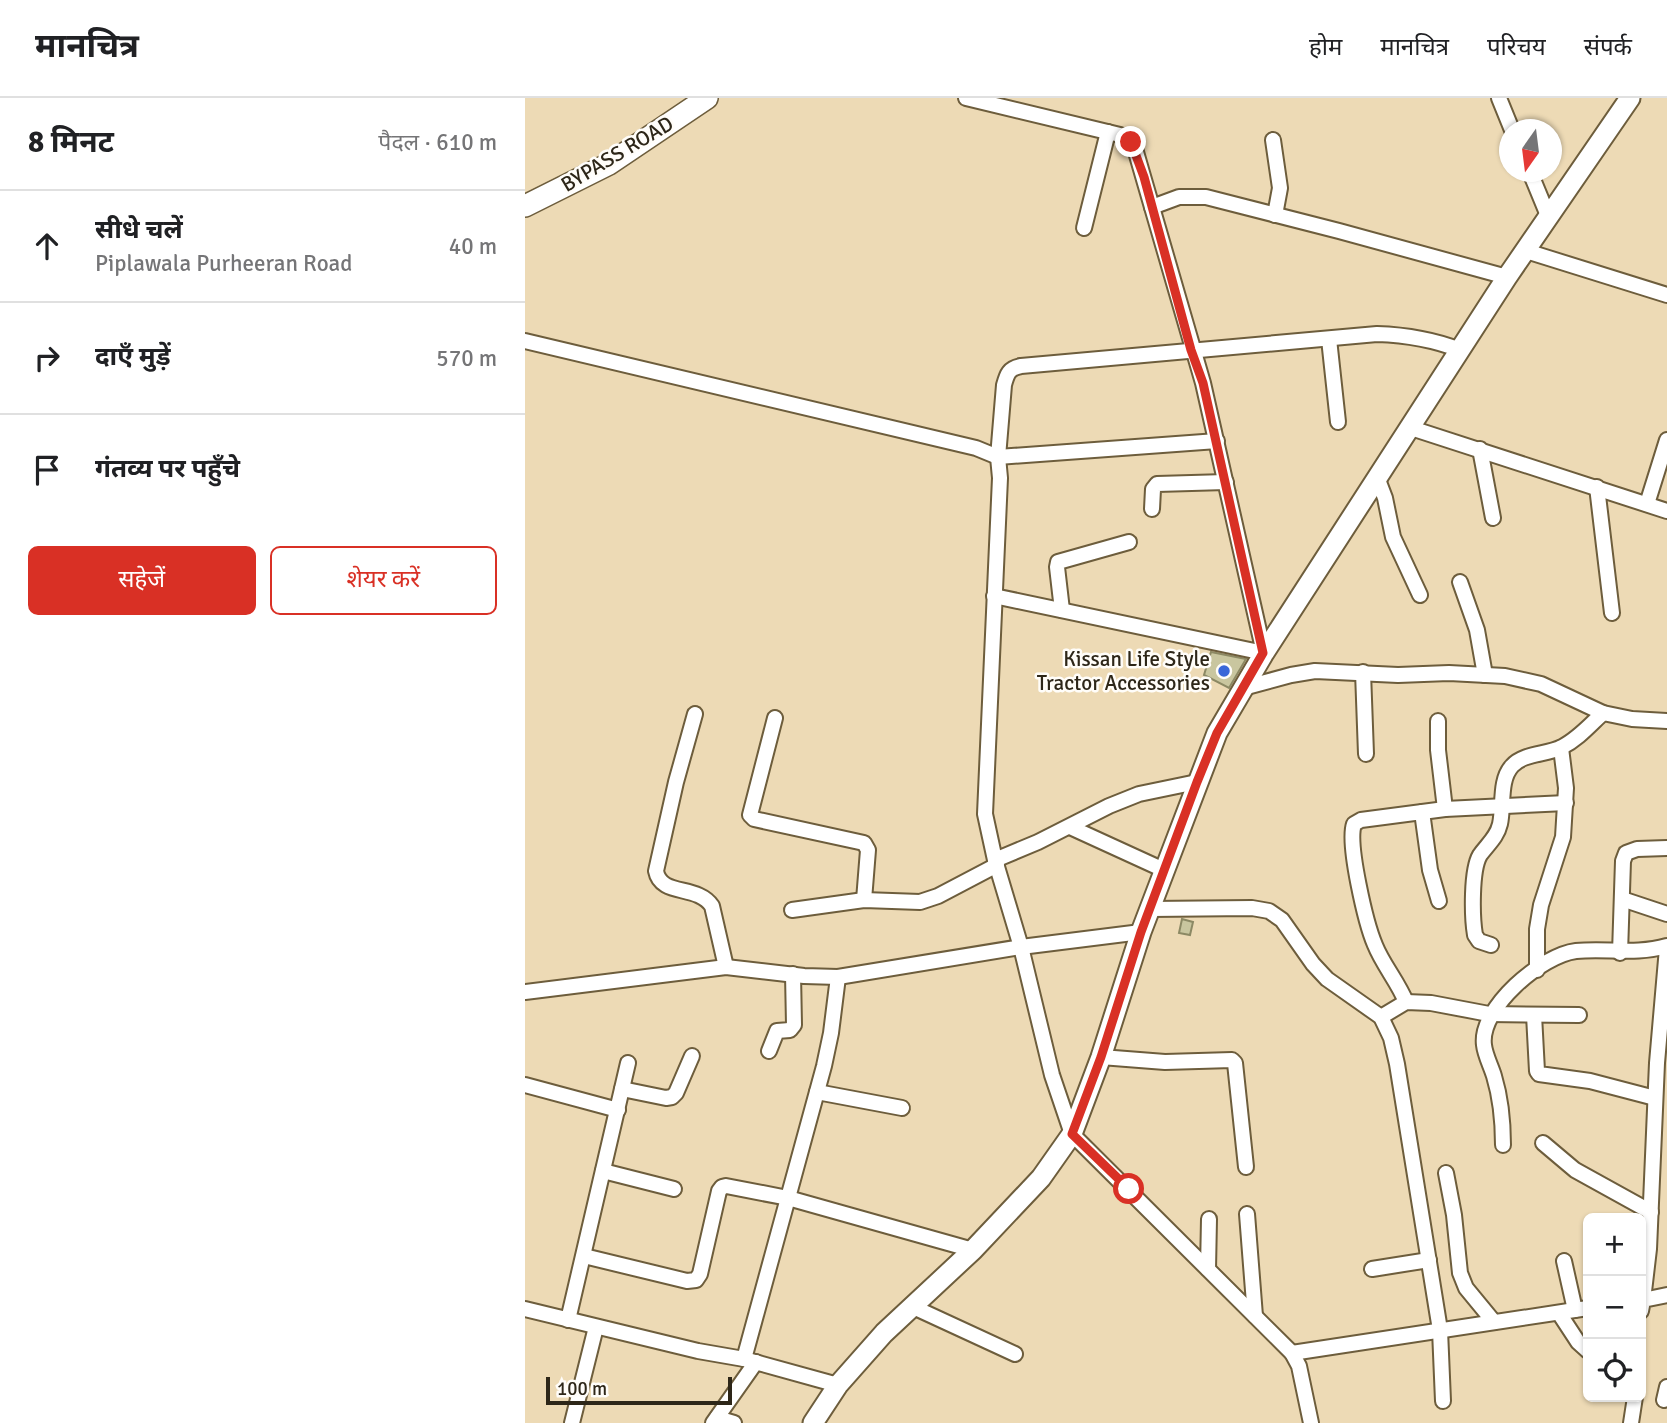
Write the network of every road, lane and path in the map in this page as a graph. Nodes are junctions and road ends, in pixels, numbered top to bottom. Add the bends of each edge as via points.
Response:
1 (707, 98) edge
2 (966, 98) edge
3 (1499, 98) edge
4 (1630, 98) edge
5 (1508, 119) edge
6 (1108, 132) junction
7 (1273, 140) dead end
8 (1534, 182) edge
9 (525, 206) edge
10 (1152, 207) junction
11 (1275, 215) junction
12 (1549, 218) junction
13 (1084, 228) dead end
14 (1526, 251) junction
15 (1507, 277) junction
16 (1667, 295) edge
17 (1329, 339) junction
18 (525, 341) edge
19 (1191, 350) junction
20 (1460, 350) junction
21 (1338, 422) dead end
22 (1411, 428) junction
23 (1667, 440) edge
24 (1217, 441) junction
25 (1480, 449) junction
26 (997, 457) junction
27 (1377, 477) junction
28 (1226, 481) junction
29 (1597, 487) junction
30 (1647, 504) junction
31 (1152, 509) dead end
32 (1667, 511) edge
33 (1493, 518) dead end
34 (1129, 542) dead end
35 (1460, 582) dead end
36 (1420, 595) dead end
37 (994, 596) junction
38 (1062, 610) junction
39 (1612, 613) dead end
40 (1263, 653) junction
41 (1363, 672) junction
42 (1485, 675) junction
43 (1243, 688) junction
44 (1603, 713) junction
45 (695, 714) dead end
46 (775, 718) dead end
47 (1438, 721) dead end
48 (1667, 721) edge
49 (1561, 748) junction
50 (1366, 754) dead end
51 (1197, 782) junction
52 (1566, 803) junction
53 (1503, 806) junction
54 (1445, 809) junction
55 (1422, 812) junction
56 (1070, 827) junction
57 (1667, 848) edge
58 (996, 862) junction
59 (1164, 870) junction
60 (1622, 899) junction
61 (865, 900) junction
62 (1439, 901) dead end
63 (1150, 909) junction
64 (792, 910) dead end
65 (1667, 914) edge
66 (1141, 932) junction
67 (1491, 945) dead end
68 (1021, 947) junction
69 (1667, 947) edge
70 (1620, 953) junction
71 (726, 967) junction
72 (1537, 970) junction
73 (793, 974) junction
74 (838, 977) junction
75 (525, 992) edge
76 (1406, 1002) junction
77 (1489, 1014) junction
78 (1534, 1015) junction
79 (1579, 1015) dead end
80 (1381, 1017) junction
81 (769, 1051) dead end
82 (692, 1056) dead end
83 (1101, 1057) junction
84 (628, 1063) dead end
85 (1662, 1076) edge
86 (525, 1085) edge
87 (622, 1089) junction
88 (817, 1092) junction
89 (1655, 1098) junction
90 (902, 1108) dead end
91 (618, 1110) junction
92 (1072, 1134) junction
93 (1543, 1143) dead end
94 (1503, 1145) dead end
95 (1246, 1167) dead end
96 (603, 1171) junction
97 (1446, 1173) dead end
98 (674, 1189) dead end
99 (788, 1198) junction
100 (1651, 1212) junction
101 (1247, 1214) dead end
102 (1209, 1219) dead end
103 (973, 1250) junction
104 (584, 1256) junction
105 (1429, 1261) junction
106 (1564, 1261) dead end
107 (1208, 1269) junction
108 (1372, 1269) dead end
109 (1645, 1276) edge
110 (1667, 1295) edge
111 (1646, 1303) edge
112 (911, 1306) junction
113 (525, 1309) edge
114 (1582, 1309) edge
115 (1559, 1313) junction
116 (1255, 1316) junction
117 (568, 1321) junction
118 (1494, 1322) junction
119 (596, 1327) junction
120 (1440, 1330) junction
121 (1583, 1346) edge
122 (1292, 1353) junction
123 (1015, 1354) dead end
124 (750, 1361) junction
125 (838, 1385) junction
126 (1443, 1401) dead end
127 (1635, 1402) edge
128 (715, 1420) edge
129 (572, 1423) edge
130 (734, 1423) edge
131 (813, 1423) edge
132 (1311, 1423) edge
133 (1631, 1423) edge

1 - 9 highway, BYPASS ROAD via 609,164
2 - 6 street
3 - 5 street
4 - 12 main road
6 - 10 street via 1131,142
6 - 13 street
7 - 11 street via 1280,188
8 - 12 street
10 - 11 street via 1179,197 1206,197
10 - 19 street
11 - 15 street
12 - 14 main road
14 - 15 main road
14 - 16 street
15 - 20 main road
17 - 19 street
17 - 20 street via 1409,335
17 - 21 street
18 - 26 street via 964,445
19 - 24 street
19 - 26 street via 1013,367 1004,385
20 - 22 main road
22 - 25 street
22 - 27 main road
23 - 30 street
24 - 26 street
24 - 28 street
25 - 29 street
25 - 33 street
26 - 37 street
27 - 36 street via 1393,537
27 - 40 main road
28 - 31 street via 1157,484
28 - 40 street
29 - 30 street
29 - 39 street
30 - 32 street
34 - 38 street via 1058,562
35 - 42 street via 1477,630
37 - 38 street
37 - 58 street via 985,814
38 - 40 street
40 - 43 main road
41 - 42 street
41 - 43 street via 1315,671
41 - 50 street
42 - 44 street via 1541,684
43 - 51 main road via 1217,733
44 - 48 street
44 - 49 street
45 - 71 street via 656,871 663,885 698,893 712,906
46 - 61 street via 750,816 864,843 868,850
47 - 54 street
49 - 52 street
49 - 53 street via 1512,766
51 - 56 street via 1139,794
51 - 59 main road
52 - 53 street
52 - 72 street via 1563,838 1541,905
53 - 54 street
53 - 67 street via 1497,834 1476,863 1475,935
54 - 55 street
55 - 62 street
55 - 76 street via 1361,820 1351,832 1375,947
56 - 58 street
56 - 59 street
57 - 60 street via 1626,853
58 - 61 street via 920,902
58 - 68 street
59 - 63 main road
60 - 65 street
60 - 70 street
61 - 64 street
63 - 66 main road
63 - 80 street via 1269,911 1282,919 1327,979
66 - 68 street
66 - 83 main road
68 - 74 street
68 - 92 street via 1052,1075
69 - 70 street
69 - 85 street
70 - 72 street via 1567,953
71 - 73 street
71 - 75 street
72 - 77 street via 1499,1000
73 - 74 street
73 - 81 street via 794,1025 777,1031
74 - 88 street
76 - 77 street
76 - 80 street
77 - 78 street
77 - 94 street via 1483,1045 1502,1108
78 - 79 street
78 - 89 street via 1539,1074
80 - 105 street via 1394,1051
82 - 87 street via 672,1097
83 - 92 main road
83 - 95 street via 1165,1062 1232,1060
84 - 87 street
85 - 89 street
86 - 91 street
87 - 91 street
88 - 90 street
88 - 99 street
89 - 100 street
91 - 96 street
92 - 103 main road via 1041,1178
92 - 107 street
93 - 100 street via 1575,1170
96 - 98 street
96 - 104 street
97 - 118 street via 1460,1273 1466,1289
99 - 103 street
99 - 104 street via 722,1187 697,1280
99 - 124 street
100 - 109 street
101 - 116 street
102 - 107 street
103 - 112 main road
104 - 117 street
105 - 108 street
105 - 120 street
106 - 114 street
107 - 116 street
110 - 111 street
112 - 123 street
112 - 125 main road
113 - 117 street
114 - 115 street
115 - 118 street
115 - 121 street
116 - 122 street
117 - 119 street
118 - 120 street
119 - 124 street
119 - 129 street
120 - 122 street
120 - 126 street
122 - 132 street
124 - 125 street
124 - 128 street
125 - 131 main road
127 - 133 street
128 - 130 street

